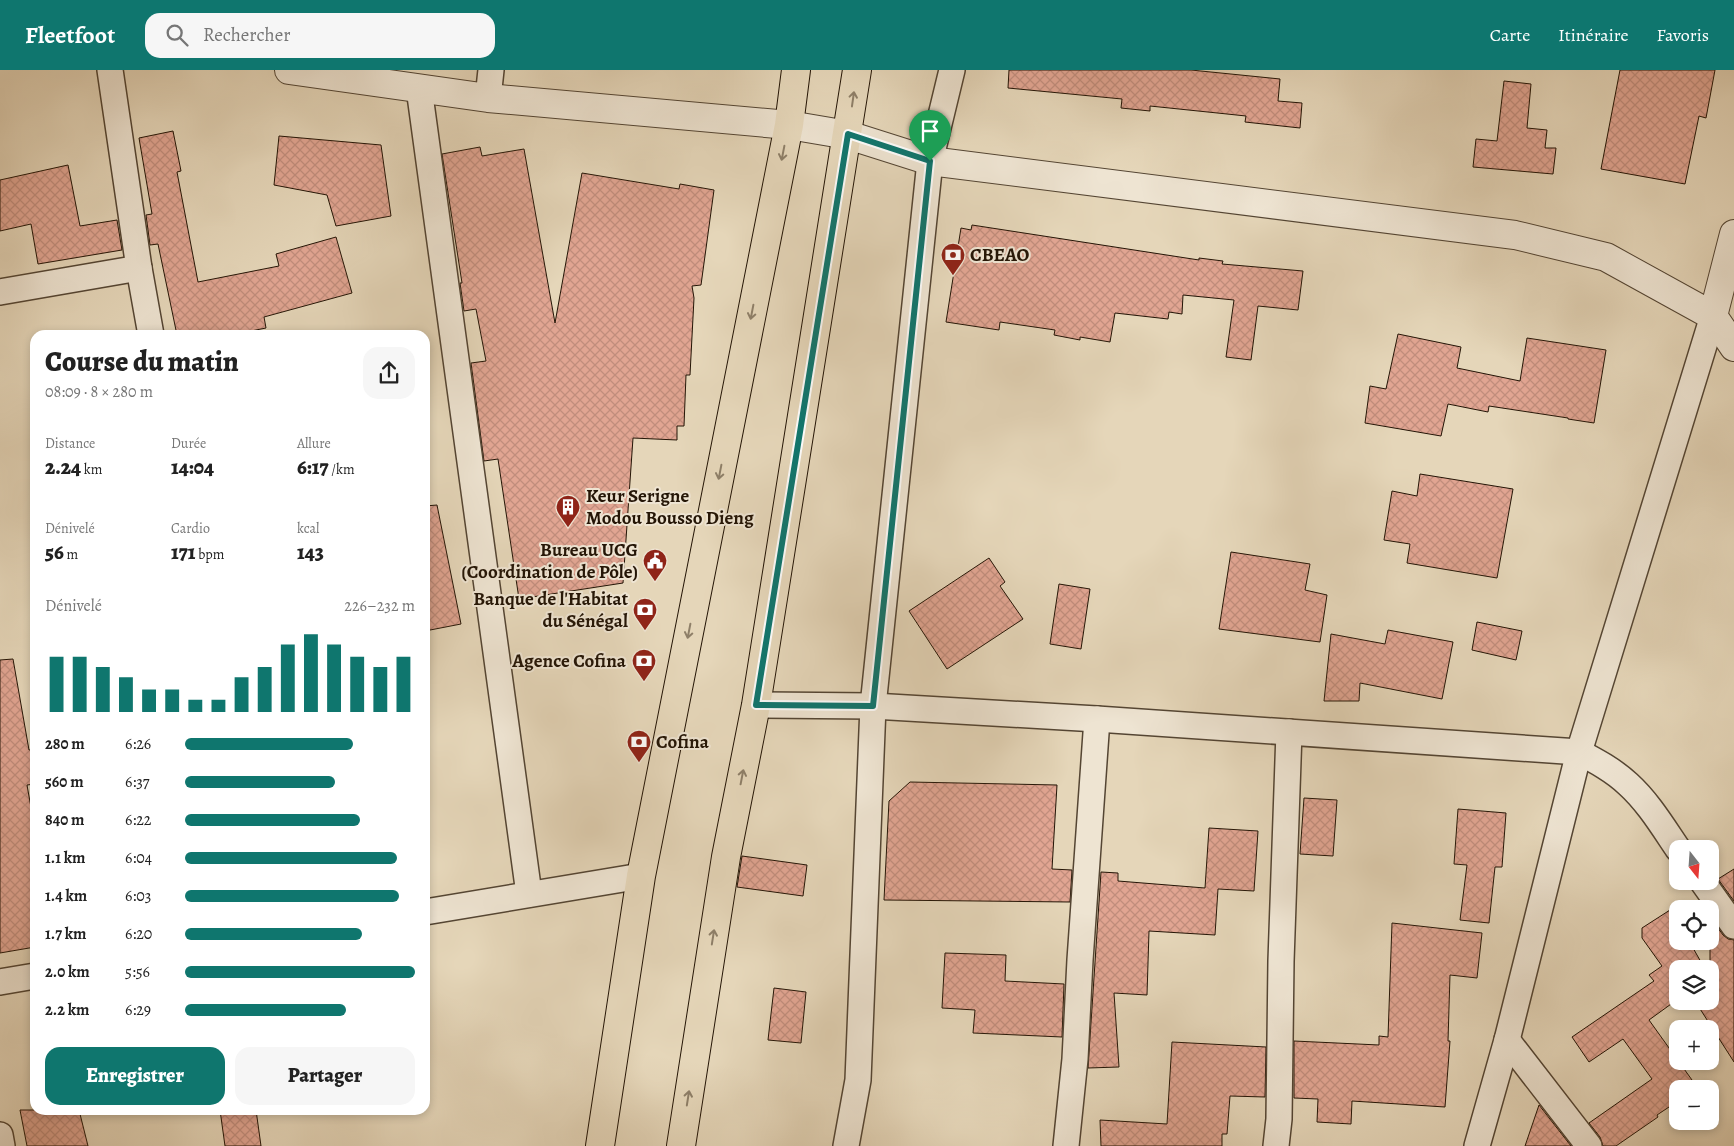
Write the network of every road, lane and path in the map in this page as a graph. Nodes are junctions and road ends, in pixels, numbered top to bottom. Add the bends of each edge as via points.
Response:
1 (110, 70) edge
2 (289, 70) edge
3 (491, 70) edge
4 (796, 70) edge
5 (857, 70) edge
6 (952, 70) edge
7 (419, 88) junction
8 (488, 98) junction
9 (788, 125) junction
10 (848, 134) junction
11 (930, 161) junction
12 (1734, 234) edge
13 (139, 268) junction
14 (0, 292) edge
15 (1713, 316) junction
16 (150, 330) edge
17 (1734, 347) edge
18 (756, 705) junction
19 (873, 706) junction
20 (1097, 719) junction
21 (1289, 732) junction
22 (1579, 752) junction
23 (1672, 840) edge
24 (641, 876) junction
25 (1708, 890) edge
26 (529, 894) junction
27 (430, 911) edge
28 (1734, 926) edge
29 (30, 977) edge
30 (0, 982) edge
31 (1508, 1040) junction
32 (0, 1135) edge
33 (2, 1146) edge
34 (600, 1146) edge
35 (681, 1146) edge
36 (846, 1146) edge
37 (1066, 1146) edge
38 (1276, 1146) edge
39 (1477, 1146) edge
40 (1588, 1146) edge

1 - 13 street
2 - 7 street
3 - 8 street
4 - 9 main road
10 -> 5 main road
6 - 11 street
7 - 8 street
7 - 26 street
8 - 9 street
9 - 10 street
9 -> 24 main road
10 - 11 street
10 - 18 main road
11 - 15 street via 1515,235 1606,257
11 - 19 street
12 - 15 street
13 - 14 street
13 - 16 street
15 - 17 street
15 - 22 street
18 - 19 street
35 -> 18 main road via 726,856
19 - 20 street
19 - 36 street via 858,1080
20 - 21 street
20 - 37 street via 1075,1059
21 - 22 street
21 - 38 street
22 - 23 street via 1604,765 1628,784 1644,800
22 - 31 street
24 - 26 street
24 - 34 main road
25 - 28 street
26 - 27 street
29 - 30 street
31 - 39 street
31 - 40 street
32 - 33 street

